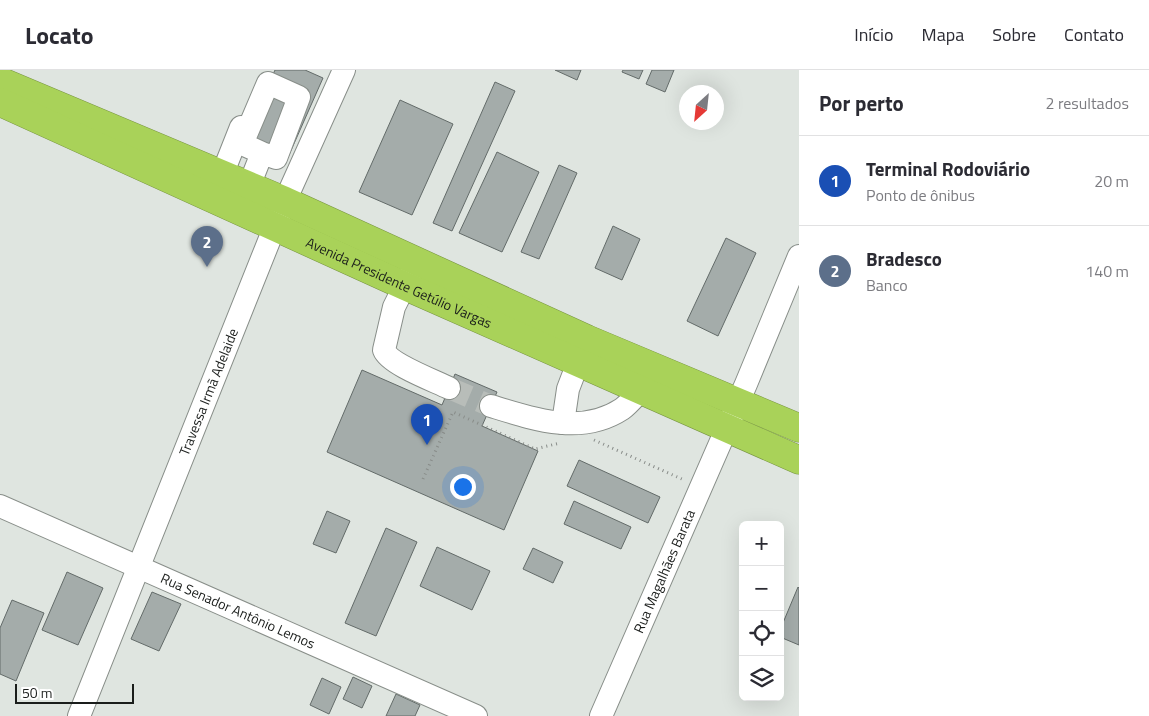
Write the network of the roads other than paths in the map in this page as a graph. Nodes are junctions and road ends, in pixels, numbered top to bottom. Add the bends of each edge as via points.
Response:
1 (263, 70) edge
2 (344, 70) edge
3 (0, 81) edge
4 (0, 102) edge
5 (262, 154) dead end
6 (222, 175) junction
7 (249, 186) junction
8 (285, 201) junction
9 (275, 226) junction
10 (799, 256) edge
11 (416, 261) junction
12 (399, 297) junction
13 (582, 350) junction
14 (449, 388) tunnel mouth
15 (642, 390) junction
16 (738, 402) junction
17 (491, 406) tunnel mouth
18 (727, 428) junction
19 (799, 428) edge
20 (563, 432) junction
21 (799, 460) edge
22 (0, 506) edge
23 (139, 568) junction
24 (79, 716) edge
25 (476, 716) edge
26 (600, 716) edge

1 - 6 street
2 - 8 street, Travessa Irmã Adelaide
3 - 6 highway, Avenida Presidente Getúlio Vargas
4 - 9 highway, Avenida Presidente Getúlio Vargas
5 - 7 street
6 - 7 highway, Avenida Presidente Getúlio Vargas
7 - 8 highway, Avenida Presidente Getúlio Vargas
8 - 9 street, Travessa Irmã Adelaide
8 - 11 highway, Avenida Presidente Getúlio Vargas
9 - 12 highway, Avenida Presidente Getúlio Vargas
9 - 23 street, Travessa Irmã Adelaide
10 - 16 street
11 - 12 street
11 - 13 highway, Avenida Presidente Getúlio Vargas
12 - 13 highway, Avenida Presidente Getúlio Vargas
12 - 14 street via 384,346 385,353 399,364
13 - 15 highway, Avenida Presidente Getúlio Vargas
13 - 16 highway, Avenida Presidente Getúlio Vargas
13 - 20 street via 568,389
15 - 18 highway, Avenida Presidente Getúlio Vargas
15 - 20 street via 606,417
16 - 18 street, Rua Magalhães Barata
16 - 19 highway, Avenida Presidente Getúlio Vargas
17 - 20 street
18 - 21 highway, Avenida Presidente Getúlio Vargas
18 - 26 street, Rua Magalhães Barata
22 - 23 street, Rua Senador Antônio Lemos
23 - 24 street, Travessa Irmã Adelaide
23 - 25 street, Rua Senador Antônio Lemos

